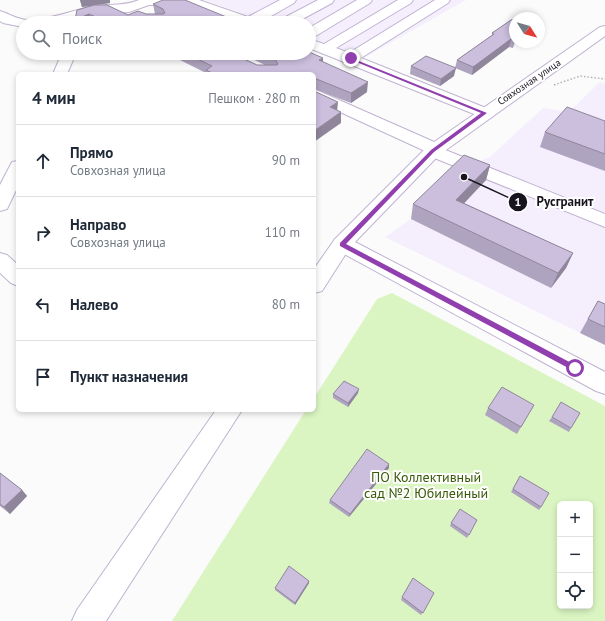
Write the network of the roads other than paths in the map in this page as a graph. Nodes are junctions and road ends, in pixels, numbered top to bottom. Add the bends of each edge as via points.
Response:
1 (148, 0) edge
2 (184, 0) edge
3 (290, 0) edge
4 (328, 0) edge
5 (366, 0) edge
6 (407, 0) edge
7 (444, 0) edge
8 (232, 4) dead end
9 (218, 10) junction
10 (0, 15) edge
11 (72, 16) edge
12 (146, 16) edge
13 (234, 16) edge
14 (262, 16) edge
15 (298, 16) edge
16 (16, 21) edge
17 (316, 30) edge
18 (605, 30) edge
19 (8, 34) dead end
20 (16, 34) edge
21 (316, 46) edge
22 (325, 49) junction
23 (351, 58) junction
24 (66, 60) edge
25 (61, 72) edge
26 (316, 95) edge
27 (485, 113) junction
28 (434, 150) junction
29 (16, 170) edge
30 (0, 205) edge
31 (605, 221) edge
32 (342, 244) junction
33 (0, 260) edge
34 (16, 276) edge
35 (316, 282) edge
36 (605, 384) edge
37 (229, 412) edge
38 (88, 621) edge

1 - 2 main road
1 - 11 main road via 129,8 96,10
1 - 12 main road
2 - 9 main road
3 - 14 main road
4 - 15 main road
5 - 17 main road
6 - 22 main road
7 - 23 main road
8 - 9 main road
9 - 13 main road
10 - 16 main road
18 - 27 main road, Совхозная улица
19 - 20 main road
21 - 22 main road
22 - 23 main road
23 - 27 main road
24 - 25 main road
26 - 28 main road
27 - 28 main road, Совхозная улица
28 - 31 main road
28 - 32 main road, Совхозная улица
29 - 30 main road
32 - 35 main road, Совхозная улица
32 - 36 main road
33 - 34 main road
37 - 38 main road

